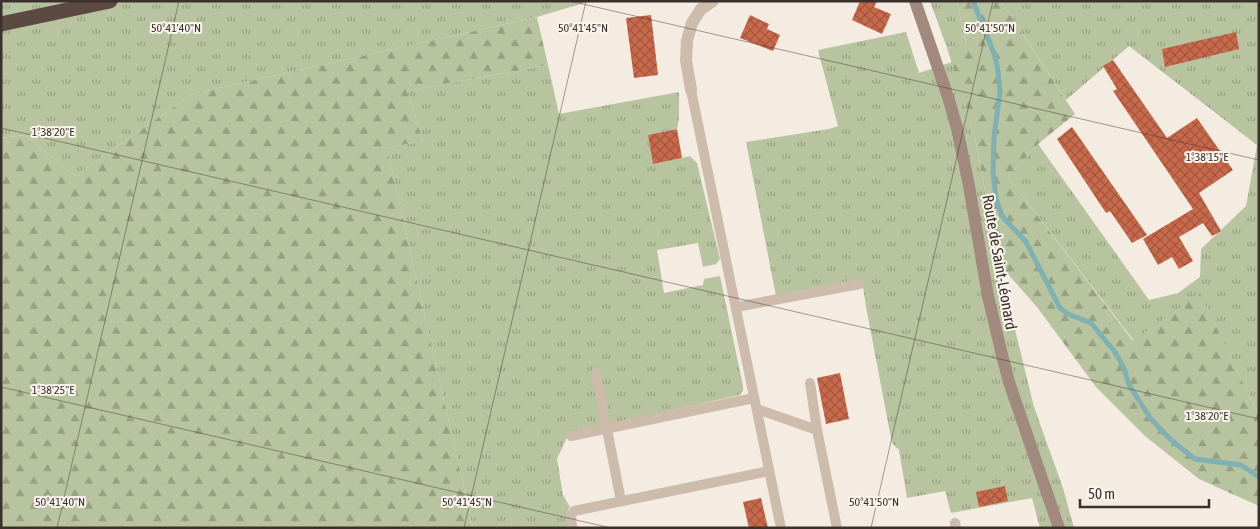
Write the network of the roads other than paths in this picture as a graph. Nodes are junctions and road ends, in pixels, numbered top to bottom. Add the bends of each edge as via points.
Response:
1 (110, 1) edge
2 (713, 1) edge
3 (916, 1) edge
4 (1, 24) edge
5 (690, 90) joint
6 (860, 284) dead end
7 (736, 307) junction
8 (596, 373) dead end
9 (810, 383) dead end
10 (754, 398) junction
11 (757, 409) junction
12 (607, 428) junction
13 (817, 430) junction
14 (571, 436) dead end
15 (769, 471) junction
16 (621, 501) junction
17 (572, 528) edge
18 (781, 528) edge
19 (837, 528) edge
20 (1059, 528) edge

1 - 4 highway
2 - 5 street via 701,9 687,41
3 - 20 street, Route de Saint-Léonard via 956,128 970,186 988,296 1009,382
5 - 7 lane
6 - 7 lane
7 - 10 lane
8 - 12 lane
9 - 13 lane
10 - 11 lane
10 - 12 lane
11 - 13 lane
11 - 15 lane
12 - 14 lane
12 - 16 lane
13 - 19 lane
15 - 16 lane
15 - 18 lane
16 - 17 lane via 574,511 571,515

